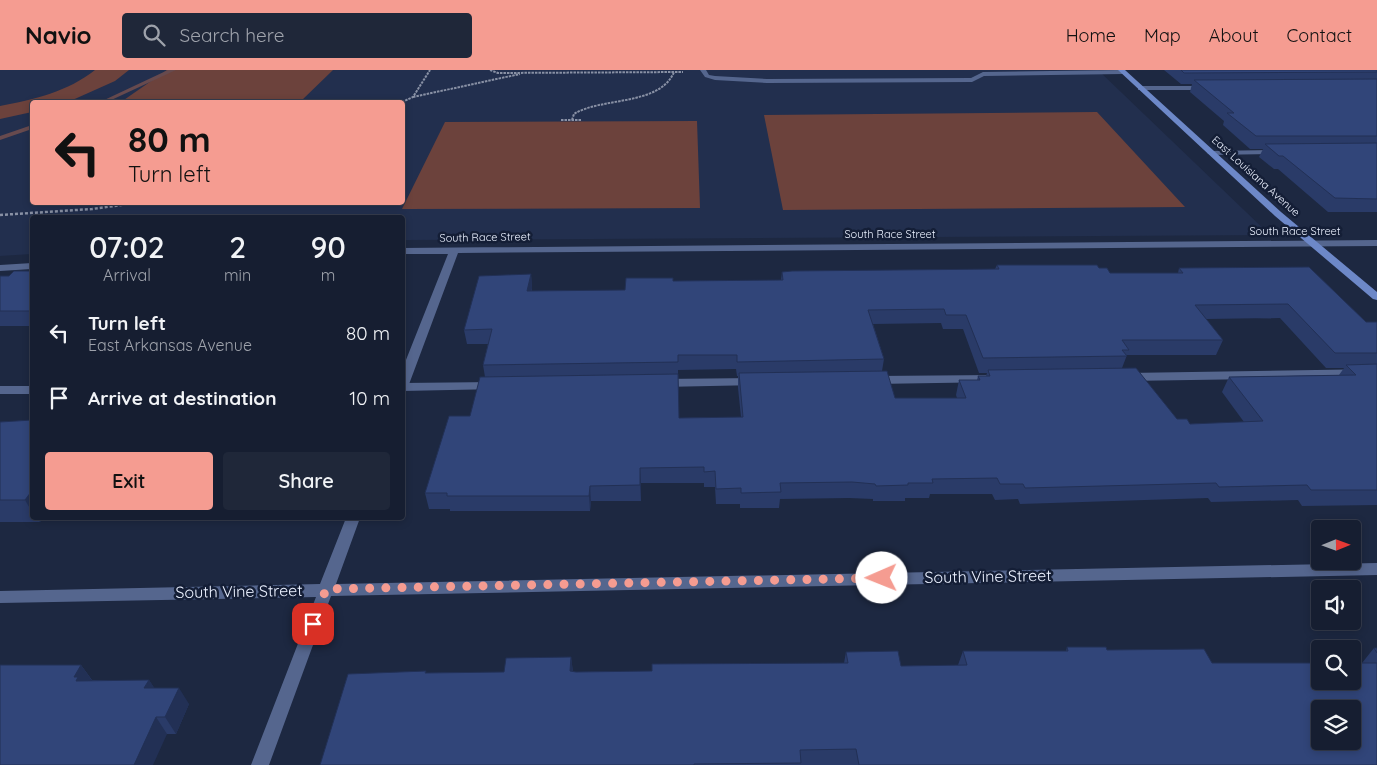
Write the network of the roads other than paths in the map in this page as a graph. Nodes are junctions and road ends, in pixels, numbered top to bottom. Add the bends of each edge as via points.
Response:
1 (793, 70) edge
2 (703, 71) edge
3 (1122, 71) edge
4 (797, 80) junction
5 (1141, 88) junction
6 (1218, 88) edge
7 (1291, 152) edge
8 (1211, 153) junction
9 (1312, 243) junction
10 (1377, 243) edge
11 (454, 250) junction
12 (405, 251) edge
13 (30, 266) edge
14 (0, 268) edge
15 (1377, 297) edge
16 (1377, 374) edge
17 (1118, 377) edge
18 (1009, 378) edge
19 (860, 380) edge
20 (405, 382) edge
21 (770, 382) edge
22 (651, 383) edge
23 (512, 385) edge
24 (405, 387) edge
25 (0, 390) edge
26 (30, 390) edge
27 (353, 520) edge
28 (1377, 569) edge
29 (326, 589) junction
30 (0, 597) edge
31 (260, 765) edge

1 - 4 street
2 - 4 street via 707,76 727,80
3 - 4 street via 983,74 972,80
3 - 5 street, East Louisiana Avenue
5 - 6 street
5 - 8 street, East Louisiana Avenue
7 - 8 street
8 - 9 street, East Louisiana Avenue
9 - 10 street, South Race Street
9 - 11 street, South Race Street
9 - 15 street, East Louisiana Avenue
11 - 12 street, South Race Street
11 - 20 street
13 - 14 street
16 - 17 street
18 - 19 street
21 - 22 street
23 - 24 street
25 - 26 street
27 - 29 street
28 - 29 street, South Vine Street
29 - 30 street, South Vine Street
29 - 31 street

